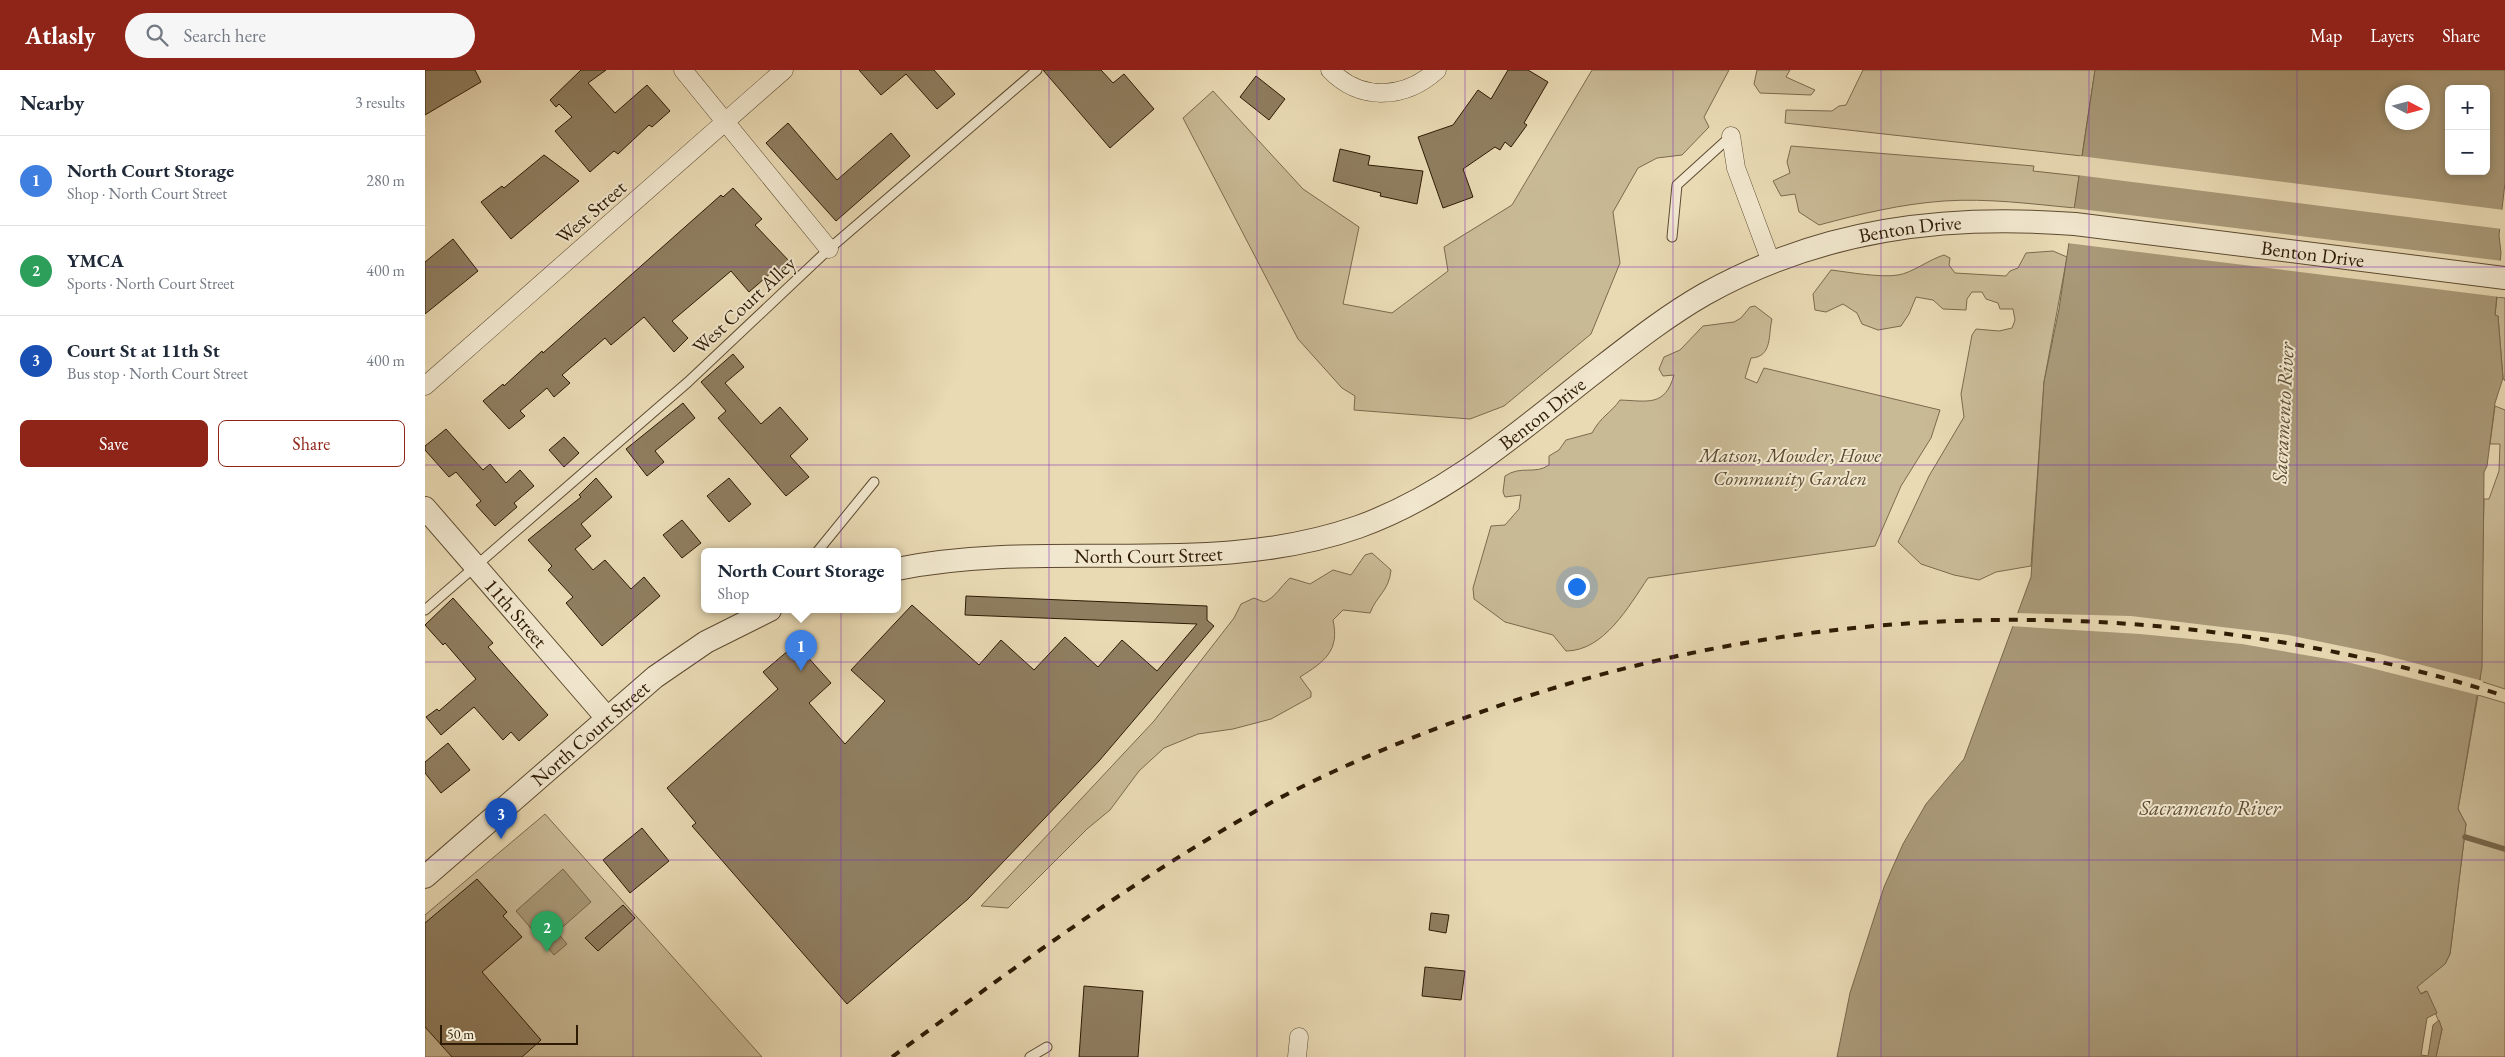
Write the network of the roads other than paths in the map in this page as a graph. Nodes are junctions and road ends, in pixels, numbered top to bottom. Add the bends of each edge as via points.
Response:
1 (683, 70) edge
2 (784, 70) edge
3 (1037, 70) edge
4 (1329, 70) edge
5 (1437, 70) edge
6 (726, 122) junction
7 (1731, 136) joint
8 (1672, 237) dead end
9 (829, 249) junction
10 (1771, 262) junction
11 (2505, 278) edge
12 (425, 386) edge
13 (874, 482) dead end
14 (425, 508) edge
15 (1395, 513) joint
16 (820, 548) edge
17 (475, 565) junction
18 (901, 569) edge
19 (425, 610) edge
20 (763, 613) edge
21 (607, 718) junction
22 (425, 876) edge
23 (1299, 1037) dead end
24 (1047, 1047) dead end
25 (1030, 1057) edge
26 (1297, 1057) edge

1 - 6 street
2 - 6 street, West Street
3 - 9 lane, West Court Alley
4 - 5 street via 1354,89 1378,92 1413,88
6 - 9 street
6 - 12 street, West Street
7 - 8 lane via 1677,185
7 - 10 street via 1736,168
9 - 17 lane, West Court Alley via 688,382
10 - 11 street, Benton Drive via 1884,229 1956,221 2011,220 2075,224
10 - 15 street, Benton Drive via 1703,295 1656,325 1488,457
13 - 16 lane
14 - 17 street, 11th Street
15 - 18 street, North Court Street via 1297,545 1249,552 986,558
17 - 19 lane, West Court Alley
17 - 21 street, 11th Street
20 - 21 street, North Court Street via 680,659 629,697
21 - 22 street, North Court Street
23 - 26 street
24 - 25 lane

